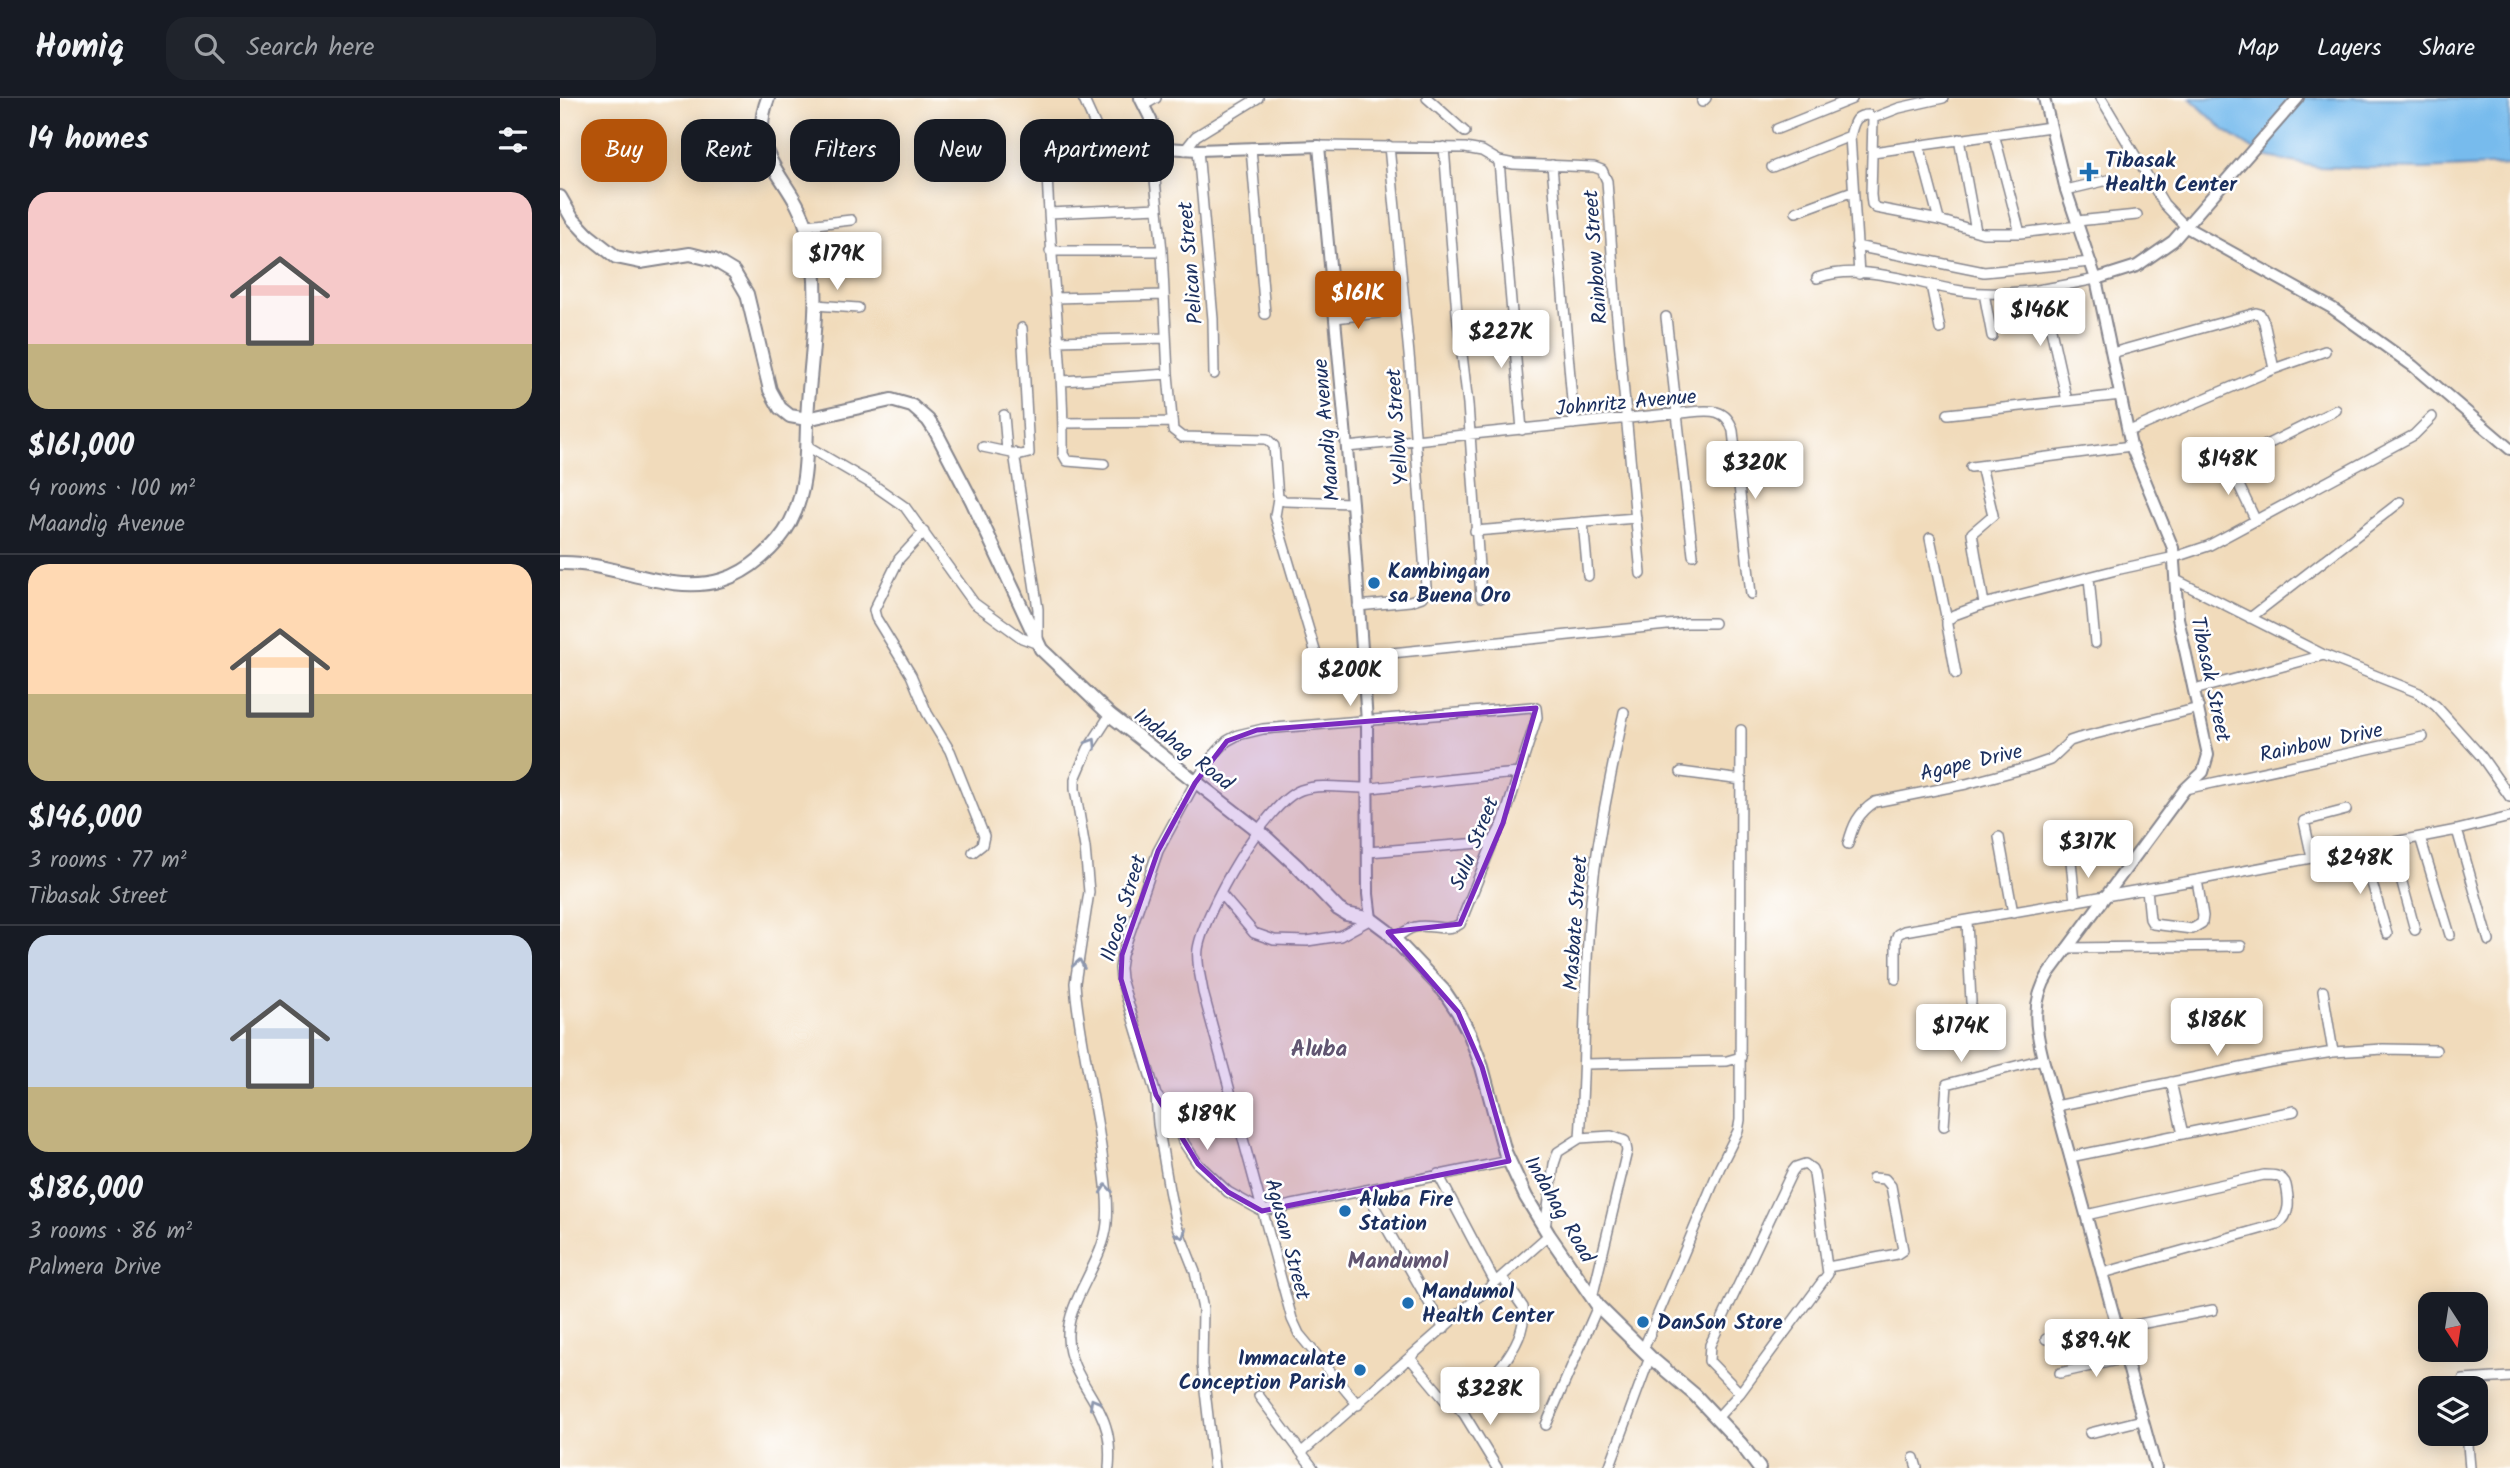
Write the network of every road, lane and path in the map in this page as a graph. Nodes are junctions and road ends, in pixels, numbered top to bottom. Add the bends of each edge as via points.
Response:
1 (768, 98) edge
2 (1083, 98) edge
3 (1156, 98) edge
4 (1258, 98) edge
5 (1427, 98) edge
6 (1852, 98) edge
7 (1943, 98) edge
8 (2043, 98) edge
9 (2101, 98) edge
10 (2298, 98) edge
11 (1142, 102) edge
12 (1859, 116) junction
13 (1873, 118) junction
14 (1092, 119) edge
15 (1150, 119) edge
16 (2050, 127) junction
17 (1777, 129) dead end
18 (1465, 132) dead end
19 (1994, 134) junction
20 (1850, 136) junction
21 (1959, 139) junction
22 (1919, 145) junction
23 (1319, 146) junction
24 (1389, 146) junction
25 (1444, 147) junction
26 (1174, 148) edge
27 (1251, 148) junction
28 (1198, 149) junction
29 (1185, 150) junction
30 (1874, 152) junction
31 (1499, 161) junction
32 (1552, 165) junction
33 (1772, 167) dead end
34 (2108, 180) dead end
35 (1047, 182) edge
36 (1155, 182) edge
37 (2066, 190) junction
38 (1853, 191) junction
39 (560, 197) edge
40 (1158, 208) junction
41 (1796, 212) dead end
42 (1048, 214) junction
43 (2137, 215) dead end
44 (851, 220) dead end
45 (1939, 220) junction
46 (2078, 223) junction
47 (807, 225) junction
48 (2186, 227) junction
49 (1976, 231) junction
50 (2020, 233) junction
51 (1856, 246) junction
52 (1051, 251) junction
53 (1163, 251) junction
54 (2091, 262) junction
55 (1859, 274) junction
56 (1817, 278) dead end
57 (2095, 279) junction
58 (1931, 285) junction
59 (2042, 289) junction
60 (1984, 293) junction
61 (1164, 295) junction
62 (1055, 298) junction
63 (815, 305) junction
64 (858, 308) dead end
65 (1378, 313) dead end
66 (1265, 314) dead end
67 (1667, 317) dead end
68 (1335, 318) junction
69 (1022, 328) dead end
70 (1940, 329) dead end
71 (1992, 336) dead end
72 (1166, 338) junction
73 (1058, 341) junction
74 (2325, 351) dead end
75 (2112, 353) junction
76 (2274, 369) junction
77 (1168, 374) junction
78 (1214, 374) dead end
79 (1063, 381) junction
80 (2121, 395) junction
81 (2067, 401) junction
82 (2336, 410) dead end
83 (1678, 413) junction
84 (1948, 414) dead end
85 (1004, 415) dead end
86 (2432, 417) dead end
87 (807, 419) junction
88 (1626, 419) junction
89 (1172, 422) junction
90 (1063, 423) junction
91 (1574, 424) junction
92 (1522, 430) junction
93 (2127, 432) junction
94 (1469, 435) junction
95 (1416, 439) junction
96 (807, 446) junction
97 (2131, 446) junction
98 (984, 447) dead end
99 (1347, 447) junction
100 (2510, 449) edge
101 (1011, 452) junction
102 (1104, 464) dead end
103 (1279, 498) junction
104 (2400, 502) dead end
105 (1352, 503) junction
106 (1636, 518) junction
107 (2256, 520) junction
108 (1583, 522) junction
109 (1475, 531) junction
110 (923, 532) junction
111 (1930, 538) dead end
112 (1693, 555) dead end
113 (2175, 557) junction
114 (560, 563) edge
115 (1642, 574) dead end
116 (1588, 576) dead end
117 (2089, 577) junction
118 (2176, 580) junction
119 (1751, 594) dead end
120 (1481, 597) dead end
121 (1984, 604) junction
122 (1358, 606) junction
123 (2250, 618) junction
124 (1947, 621) junction
125 (1714, 623) dead end
126 (2095, 643) dead end
127 (1038, 644) junction
128 (2324, 655) junction
129 (1362, 656) junction
130 (1956, 674) dead end
131 (2194, 690) junction
132 (1536, 708) joint
133 (2199, 708) junction
134 (1624, 712) dead end
135 (1110, 715) junction
136 (1367, 722) junction
137 (1741, 730) dead end
138 (2423, 737) dead end
139 (1681, 772) dead end
140 (1520, 773) junction
141 (1742, 780) junction
142 (1195, 783) junction
143 (2507, 784) edge
144 (1368, 788) junction
145 (2185, 789) junction
146 (2510, 797) edge
147 (2346, 810) dead end
148 (2510, 817) edge
149 (2457, 830) junction
150 (1259, 831) junction
151 (1999, 837) dead end
152 (2420, 837) junction
153 (1493, 842) junction
154 (2391, 842) junction
155 (1849, 844) dead end
156 (2362, 849) junction
157 (973, 852) dead end
158 (1368, 852) junction
159 (2312, 858) junction
160 (2071, 861) dead end
161 (2197, 880) junction
162 (2147, 889) junction
163 (1220, 893) junction
164 (2106, 897) junction
165 (2075, 902) junction
166 (2013, 913) junction
167 (1371, 919) junction
168 (1967, 921) junction
169 (2415, 930) dead end
170 (2387, 934) dead end
171 (2450, 934) dead end
172 (1395, 939) junction
173 (2489, 941) dead end
174 (2241, 946) dead end
175 (2067, 948) junction
176 (1896, 979) dead end
177 (2323, 991) dead end
178 (1970, 1002) dead end
179 (2436, 1050) dead end
180 (2333, 1052) junction
181 (1741, 1057) junction
182 (2043, 1059) junction
183 (1585, 1064) junction
184 (2171, 1082) junction
185 (1156, 1095) junction
186 (2056, 1106) junction
187 (2294, 1111) dead end
188 (1944, 1126) dead end
189 (2183, 1134) junction
190 (1580, 1139) junction
191 (2070, 1157) junction
192 (1509, 1161) junction
193 (1438, 1174) junction
194 (1873, 1178) dead end
195 (1364, 1190) junction
196 (1262, 1210) junction
197 (2086, 1215) junction
198 (1547, 1231) junction
199 (1828, 1267) junction
200 (2104, 1273) junction
201 (1499, 1279) junction
202 (1595, 1302) junction
203 (2213, 1310) dead end
204 (2119, 1328) junction
205 (1444, 1329) junction
206 (2046, 1339) dead end
207 (1647, 1354) junction
208 (2126, 1357) junction
209 (1410, 1358) junction
210 (2060, 1373) dead end
211 (2510, 1377) edge
212 (2488, 1378) edge
213 (1740, 1393) junction
214 (1259, 1396) dead end
215 (1358, 1405) junction
216 (1456, 1405) junction
217 (1717, 1419) junction
218 (2142, 1420) junction
219 (1546, 1425) dead end
220 (2090, 1433) dead end
221 (2468, 1446) edge
222 (1301, 1452) junction
223 (1914, 1458) dead end
224 (1109, 1468) edge
225 (1214, 1468) edge
226 (1313, 1468) edge
227 (1497, 1468) edge
228 (1609, 1468) edge
229 (1759, 1468) edge
230 (1917, 1468) edge
231 (2155, 1468) edge
232 (2470, 1468) edge

1 - 47 main road via 762,140
2 - 14 street
3 - 11 street
4 - 29 street via 1196,136
5 - 18 street
6 - 12 street
6 - 17 street
7 - 13 street
8 - 16 street, Tibasak Street
9 - 48 street via 2164,204
10 - 48 street
11 - 15 street
12 - 13 street
12 - 20 street
13 - 30 street
16 - 19 street
16 - 37 street, Tibasak Street
19 - 21 street
19 - 50 street
20 - 33 street
20 - 38 street
21 - 22 street
21 - 49 street
22 - 30 street
22 - 45 street
23 - 24 street, Rainbow Street
23 - 27 street
23 - 68 street, Maandig Avenue
24 - 25 street, Rainbow Street
24 - 95 street, Yellow Street
25 - 31 street, Rainbow Street via 1482,151
25 - 94 street
26 - 29 street
27 - 28 street
27 - 66 street
28 - 29 street
28 - 78 street, Pelican Street
30 - 45 street via 1872,204
31 - 32 street, Rainbow Street
31 - 92 street
32 - 88 street, Rainbow Street via 1594,167 1606,176
32 - 91 street
34 - 37 street
35 - 42 street
36 - 40 street
37 - 46 street, Tibasak Street
38 - 41 street
38 - 51 street
39 - 87 main road via 572,218 616,257 640,262 690,254 714,260 734,272 747,294 770,390 785,413
40 - 42 street
40 - 53 street
42 - 52 street
43 - 46 street
44 - 47 street
45 - 49 street
46 - 50 street
46 - 54 street, Tibasak Street
47 - 63 main road
48 - 57 street via 2150,259
48 - 100 street via 2332,308 2413,366
49 - 50 street
51 - 54 street via 1984,272
51 - 55 street
52 - 53 street
52 - 62 street
53 - 61 street
54 - 57 street, Tibasak Street
55 - 56 street
55 - 58 street
57 - 59 street
57 - 75 street, Tibasak Street
58 - 60 street
58 - 70 street
59 - 60 street
59 - 81 street
60 - 71 street
61 - 62 street
61 - 72 street
62 - 73 street
63 - 64 street
63 - 87 main road
65 - 68 street
67 - 83 street
68 - 99 street, Maandig Avenue
69 - 101 street via 1029,451 1024,455
72 - 73 street
72 - 77 street
73 - 79 street
74 - 76 street
75 - 76 street via 2256,313 2264,322
75 - 80 street, Tibasak Street
76 - 93 street
77 - 79 street
77 - 89 street
79 - 90 street
80 - 81 street
80 - 93 street, Tibasak Street
81 - 84 street
82 - 107 street via 2232,465
83 - 88 street, Johnritz Avenue
83 - 112 street
83 - 119 street, Johnritz Avenue via 1716,411 1731,422
85 - 101 street
86 - 107 street via 2414,435
87 - 96 main road
87 - 127 main road, Indahag Road via 891,400 919,411 936,432 972,501
88 - 91 street, Johnritz Avenue
88 - 106 street, Rainbow Street
89 - 90 street
89 - 103 street via 1173,430 1182,437 1262,437 1270,441
90 - 102 street via 1065,459
91 - 92 street, Johnritz Avenue
92 - 94 street, Johnritz Avenue
93 - 97 street, Tibasak Street
94 - 95 street, Johnritz Avenue
94 - 109 street
95 - 99 street, Johnritz Avenue
95 - 122 street, Yellow Street via 1424,593 1417,599
96 - 110 street via 899,501
96 - 114 main road via 802,489 790,522 760,558 724,579 670,582
97 - 113 street, Tibasak Street
97 - 121 street via 1976,467 1993,515 1972,533
98 - 101 street
99 - 105 street, Maandig Avenue
101 - 127 street via 1038,609
103 - 105 street
103 - 129 street via 1275,516 1316,654 1322,659
104 - 123 street
105 - 122 street, Maandig Avenue
106 - 108 street
106 - 115 street, Rainbow Street
107 - 113 street via 2208,546
108 - 109 street
108 - 116 street
109 - 120 street
110 - 127 street via 974,603 1022,638
110 - 157 street via 899,559 874,610 957,768 984,836
111 - 124 street
113 - 117 street
113 - 118 street, Tibasak Street
117 - 121 street
117 - 126 street
118 - 123 street
118 - 131 street, Tibasak Street via 2178,618
121 - 124 street
122 - 129 street, Maandig Avenue
123 - 128 street
124 - 130 street
125 - 129 street
127 - 135 main road, Indahag Road
128 - 131 street
128 - 143 street via 2426,698
129 - 136 street, Maandig Avenue
131 - 133 street, Tibasak Street
132 - 136 street, Ilocos Street
132 - 140 street, Sulu Street
133 - 145 street, Tibasak Street via 2207,761 2203,772
133 - 155 street, Agape Drive via 2070,741 2050,760 2002,776 1875,802 1859,815
134 - 183 street, Masbate Street via 1595,867
135 - 142 main road, Indahag Road
224 -> 135 street via 1107,1429 1074,1366 1068,1328 1104,1243 1108,1219 1075,984 1089,892 1075,789 1078,768
136 - 142 street, Ilocos Street via 1238,735 1221,747
136 - 144 street, Maandig Avenue
137 - 141 street
138 - 145 street, Rainbow Drive
139 - 141 street
140 - 144 street, Agusan Street
140 - 153 street, Sulu Street
141 - 181 street
142 - 150 main road, Indahag Road
142 - 185 street, Ilocos Street via 1158,850 1120,968
143 - 146 street
144 - 150 street, Agusan Street via 1304,789 1279,804
144 - 158 street, Maandig Avenue
145 - 164 street, Tibasak Street
147 - 159 street via 2304,821
148 - 149 street
149 - 152 street
149 - 173 street
150 - 163 street, Agusan Street
150 - 167 main road, Indahag Road via 1338,909
151 - 166 street
152 - 154 street
152 - 171 street
153 - 158 street
153 - 172 street, Sulu Street via 1460,924 1447,929 1412,928
154 - 156 street
154 - 169 street
156 - 159 street
156 - 170 street
158 - 167 street, Maandig Avenue
159 - 161 street
160 - 165 street
161 - 162 street
161 - 162 street via 2203,916 2202,923 2192,929 2154,924
162 - 164 street
163 - 167 street via 1254,933 1274,940 1340,936
163 - 196 street, Agusan Street via 1201,939 1199,971
164 - 165 street
164 - 175 street, Tibasak Street
165 - 166 street
166 - 168 street
167 - 172 main road, Indahag Road
168 - 176 street via 1898,934
168 - 178 street
172 - 192 main road, Indahag Road via 1458,1012 1482,1067
174 - 175 street
175 - 182 street, Tibasak Street via 2036,1001 2035,1023
177 - 180 street
179 - 180 street
180 - 184 street
181 - 183 street via 1727,1062
181 - 207 street via 1738,1131
182 - 186 street, Tibasak Street
182 - 188 street via 1947,1084
183 - 190 street, Masbate Street
184 - 186 street
184 - 189 street
185 - 196 street, Ilocos Street via 1198,1164 1228,1192
185 -> 225 street via 1171,1201 1203,1309 1202,1358
186 - 191 street, Tibasak Street
187 - 189 street
189 - 191 street
190 - 198 street via 1556,1156
190 - 202 street via 1619,1137 1627,1146
191 - 197 street, Tibasak Street
192 - 193 street
192 - 198 main road, Indahag Road
193 - 195 street
193 - 201 street
194 - 199 street via 1885,1179 1891,1186 1903,1250
195 - 196 street
195 - 205 street
196 - 215 street, Agusan Street via 1295,1326
197 - 200 street, Tibasak Street
197 - 200 street via 2264,1175 2282,1178 2288,1193 2283,1220 2270,1227
198 - 201 street
198 - 202 main road, Indahag Road
199 - 213 street via 1822,1283
199 - 213 street via 1814,1174 1809,1165 1800,1164 1791,1172 1710,1345 1709,1361
200 - 204 street, Tibasak Street
201 - 205 street
201 - 216 street via 1523,1307 1519,1335 1503,1367
202 - 207 main road, Indahag Road
202 - 219 street
203 - 204 street
204 - 206 street
204 - 208 street, Tibasak Street
205 - 209 street
207 - 217 main road, Indahag Road
207 - 228 street
208 - 210 street
208 - 218 street, Tibasak Street
209 - 215 street
209 - 216 street via 1446,1400
211 - 212 street
213 - 217 street
214 - 222 street
215 - 222 street
216 - 227 street
217 - 229 main road, Indahag Road
218 - 220 street
218 - 231 street, Tibasak Street
221 - 232 street
222 - 226 street
223 - 230 street

